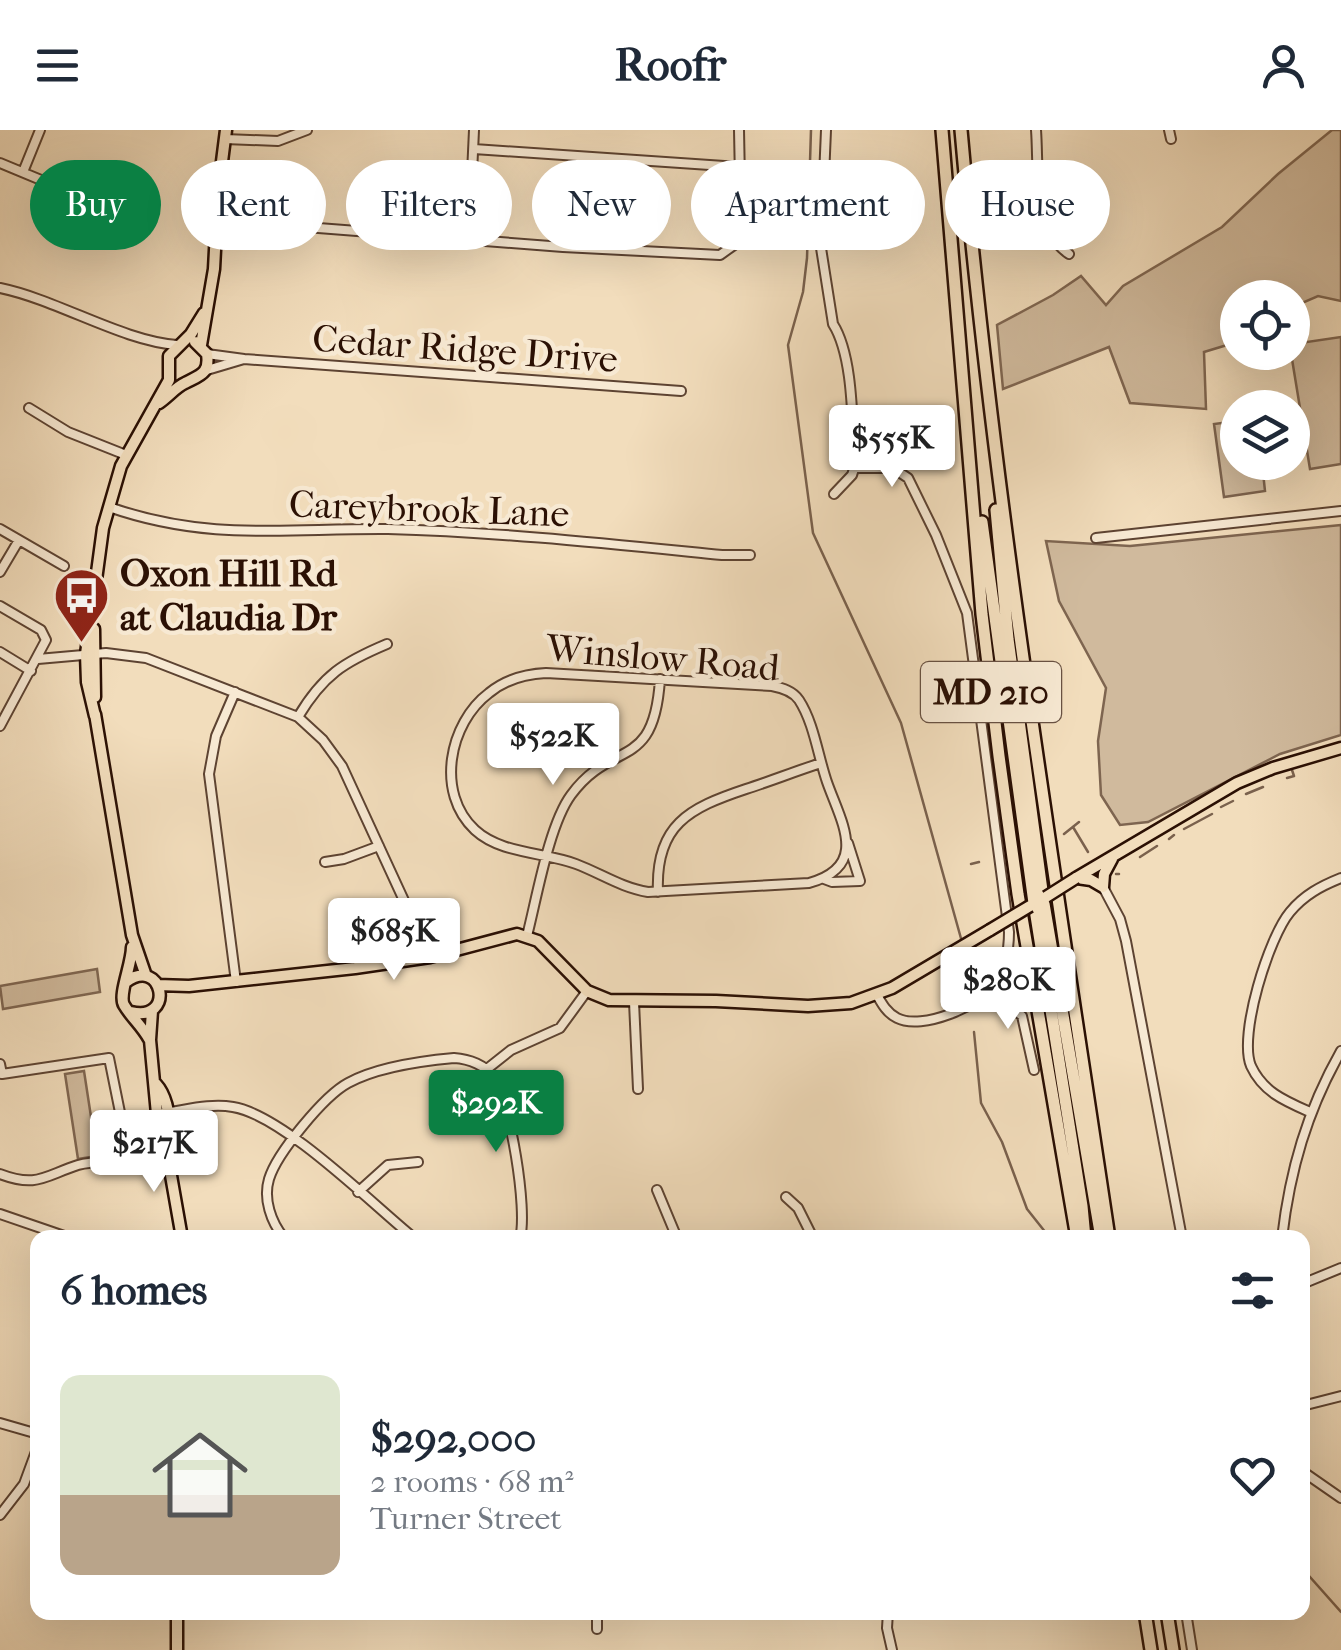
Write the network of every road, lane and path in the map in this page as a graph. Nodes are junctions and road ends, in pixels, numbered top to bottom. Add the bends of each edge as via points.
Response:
1 (40, 130) edge
2 (307, 130) edge
3 (474, 130) edge
4 (740, 130) edge
5 (826, 130) edge
6 (942, 130) edge
7 (961, 130) edge
8 (1036, 130) edge
9 (226, 134) edge
10 (474, 149) junction
11 (223, 160) edge
12 (473, 160) edge
13 (739, 160) edge
14 (0, 163) edge
15 (691, 164) edge
16 (22, 172) junction
17 (30, 175) edge
18 (512, 242) edge
19 (215, 250) edge
20 (727, 250) edge
21 (1069, 254) dead end
22 (0, 288) edge
23 (204, 312) junction
24 (146, 339) junction
25 (180, 344) junction
26 (204, 350) junction
27 (244, 359) junction
28 (170, 366) junction
29 (207, 370) junction
30 (187, 381) junction
31 (681, 391) dead end
32 (154, 406) junction
33 (29, 408) dead end
34 (991, 410) junction
35 (126, 455) junction
36 (854, 468) junction
37 (974, 489) junction
38 (834, 494) dead end
39 (109, 507) junction
40 (1341, 511) edge
41 (0, 529) edge
42 (1096, 538) dead end
43 (19, 540) junction
44 (750, 555) dead end
45 (64, 566) dead end
46 (0, 572) edge
47 (0, 606) edge
48 (387, 644) dead end
49 (0, 652) edge
50 (90, 654) junction
51 (38, 659) junction
52 (31, 671) junction
53 (660, 679) junction
54 (235, 692) junction
55 (298, 717) junction
56 (0, 726) edge
57 (1341, 748) edge
58 (821, 763) junction
59 (848, 843) junction
60 (378, 846) junction
61 (1116, 855) junction
62 (548, 857) junction
63 (325, 862) dead end
64 (1076, 878) junction
65 (1341, 878) edge
66 (824, 879) junction
67 (1103, 887) junction
68 (658, 892) junction
69 (1038, 901) junction
70 (132, 935) junction
71 (527, 936) junction
72 (430, 957) junction
73 (146, 976) junction
74 (125, 982) junction
75 (236, 982) junction
76 (158, 984) junction
77 (189, 986) junction
78 (991, 990) junction
79 (587, 991) junction
80 (877, 994) junction
81 (160, 999) junction
82 (634, 1002) junction
83 (152, 1011) junction
84 (130, 1012) junction
85 (150, 1040) junction
86 (1341, 1052) edge
87 (1, 1069) edge
88 (486, 1069) junction
89 (1034, 1070) dead end
90 (638, 1089) dead end
91 (1310, 1112) junction
92 (162, 1113) junction
93 (294, 1139) junction
94 (418, 1162) dead end
95 (0, 1174) edge
96 (657, 1190) dead end
97 (358, 1192) junction
98 (786, 1197) dead end
99 (0, 1214) edge
100 (47, 1230) edge
101 (181, 1230) edge
102 (280, 1230) edge
103 (404, 1230) edge
104 (521, 1230) edge
105 (674, 1230) edge
106 (808, 1230) edge
107 (1080, 1230) edge
108 (1081, 1230) edge
109 (1100, 1230) edge
110 (1108, 1230) edge
111 (1180, 1230) edge
112 (1283, 1230) edge
113 (1341, 1268) edge
114 (1310, 1281) edge
115 (1341, 1396) edge
116 (1310, 1404) edge
117 (0, 1423) edge
118 (30, 1432) edge
119 (30, 1468) edge
120 (1310, 1477) edge
121 (1341, 1498) edge
122 (0, 1515) edge
123 (177, 1620) edge
124 (597, 1620) edge
125 (888, 1620) edge
126 (1146, 1620) edge
127 (1168, 1620) edge
128 (1187, 1620) edge
129 (596, 1629) dead end
130 (177, 1650) edge
131 (892, 1650) edge
132 (1151, 1650) edge
133 (1173, 1650) edge
134 (1192, 1650) edge

1 - 16 street
2 - 9 street via 278,141
3 - 10 street
4 - 13 street
5 - 36 street via 821,252 846,362
6 - 37 highway, MD 210
7 - 34 highway, MD 210
8 - 21 street via 1045,224
9 - 11 main road
10 - 12 street
10 - 15 street
14 - 16 street
16 - 17 street
18 - 20 street via 720,255
19 - 23 main road
22 - 24 street
23 - 25 main road
23 - 26 main road
24 - 25 street
24 - 28 street
25 - 26 main road
25 - 28 main road
26 - 27 street, Cedar Ridge Drive
26 - 29 main road
27 - 29 street, Cedar Ridge Drive
27 - 31 street, Cedar Ridge Drive
28 - 30 main road
28 - 32 main road via 170,380
29 - 30 main road
30 - 32 main road
32 - 35 main road
33 - 35 street
34 - 69 highway via 998,539
34 - 110 highway, MD 210 via 1034,752
35 - 39 main road
36 - 38 street
36 - 78 street via 884,466 908,478 964,602 1009,932 1005,967
37 - 69 highway
37 - 107 highway, MD 210 via 982,614 1018,894
39 - 44 street, Careybrook Lane via 221,532 508,534
39 - 50 main road
40 - 42 street
41 - 43 street
43 - 45 street
43 - 46 street
47 - 51 street via 41,630 46,640
48 - 55 street via 335,670
49 - 52 street
50 - 51 street
50 - 54 street via 137,655
50 - 70 main road via 87,682
51 - 52 street
52 - 56 street
53 - 58 street, Winslow Road via 790,692 802,706
53 - 62 street via 657,713 646,736 572,794
53 - 62 street, Winslow Road via 527,675 490,692 462,724 452,779 466,820 486,838
54 - 55 street
54 - 75 street via 212,750 209,786
55 - 60 street via 336,757
57 - 61 main road via 1237,784
58 - 59 street, Winslow Road
58 - 68 street via 687,813 660,856
59 - 66 street via 839,866
59 - 66 street, Winslow Road via 860,881
60 - 63 street
60 - 72 street
61 - 64 main road
61 - 67 main road
62 - 68 street, Winslow Road via 635,890
62 - 71 street
64 - 67 main road
64 - 69 main road, bridge
65 - 91 street via 1308,894 1283,922 1248,1033 1248,1057 1260,1082
66 - 68 street, Winslow Road
67 - 111 street via 1126,942
69 - 80 main road, bridge
69 - 108 highway
69 - 109 highway
70 - 73 main road
70 - 74 main road
71 - 72 main road via 504,935
71 - 79 main road
72 - 75 main road
73 - 74 main road
73 - 76 main road
74 - 84 main road via 122,1002
75 - 77 main road
76 - 77 main road
76 - 81 main road
77 - 81 main road
78 - 80 street via 969,1006 918,1022 896,1018
78 - 89 street via 1022,1016
79 - 82 main road
79 - 88 street via 560,1028
80 - 82 main road via 829,1006
81 - 83 main road
82 - 90 street
83 - 84 main road
83 - 85 main road
84 - 85 main road
85 - 92 main road
86 - 91 street
87 - 95 street via 108,1058 127,1154 119,1162 88,1162 43,1180
88 - 93 street via 454,1058 364,1076 335,1092
88 - 104 street via 503,1098
91 - 112 street
92 - 93 street via 233,1107 260,1114
92 - 101 main road via 172,1140 166,1147
93 - 97 street
93 - 102 street via 268,1184
94 - 97 street via 388,1165
96 - 105 street
97 - 103 street
98 - 106 street
99 - 100 street
113 - 114 street
115 - 116 street
117 - 118 street
119 - 122 street
120 - 121 street
123 - 130 main road
124 - 129 street
125 - 131 street
126 - 132 highway
127 - 133 highway
128 - 134 street

